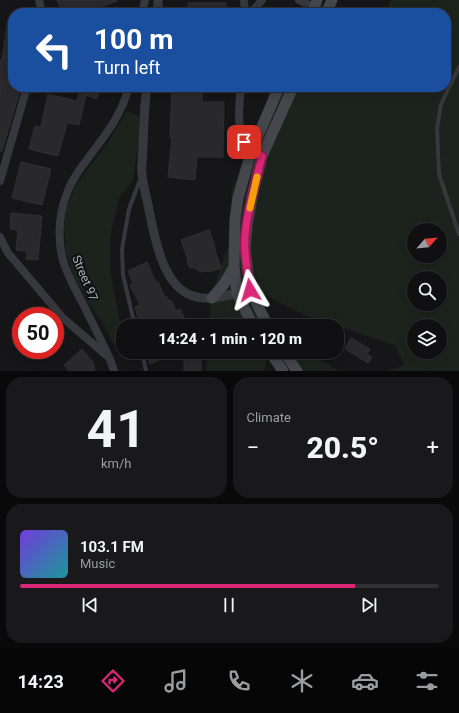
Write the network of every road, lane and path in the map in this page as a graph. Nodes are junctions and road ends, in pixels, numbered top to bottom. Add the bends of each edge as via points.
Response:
1 (299, 0) edge
2 (315, 7) edge
3 (459, 67) edge
4 (451, 83) edge
5 (26, 92) edge
6 (127, 92) edge
7 (147, 92) edge
8 (241, 92) edge
9 (277, 92) edge
10 (291, 92) edge
11 (447, 92) edge
12 (251, 152) junction
13 (262, 156) junction
14 (142, 176) junction
15 (0, 181) edge
16 (459, 234) edge
17 (0, 237) edge
18 (234, 266) junction
19 (250, 290) junction
20 (237, 293) junction
21 (212, 298) junction
22 (133, 319) edge
23 (250, 319) edge
24 (264, 319) edge
25 (110, 358) junction
26 (143, 359) edge
27 (275, 359) edge
28 (289, 359) edge
29 (114, 371) edge
30 (146, 371) edge
31 (283, 371) edge
32 (297, 371) edge

1 - 2 street
3 - 4 lane
5 - 15 street
6 - 25 street, Street 97 via 112,126 77,174 63,205 60,222 63,258 70,278
7 - 14 street
8 - 12 street via 240,133
9 - 12 main road
10 - 13 main road
11 - 16 lane via 441,104 437,129 439,174
12 - 13 street
12 - 18 main road via 238,198
13 - 19 main road via 247,224 245,249
14 - 21 street via 151,222 168,273 179,288 188,294
14 - 22 lane via 129,209 122,249 123,276
17 - 25 street via 8,253 64,318
18 - 20 main road
18 - 21 main road
19 - 20 street
19 - 24 main road
20 - 21 street
20 - 23 main road
25 - 29 street, Street 97
26 - 30 lane
27 - 31 main road
28 - 32 main road

